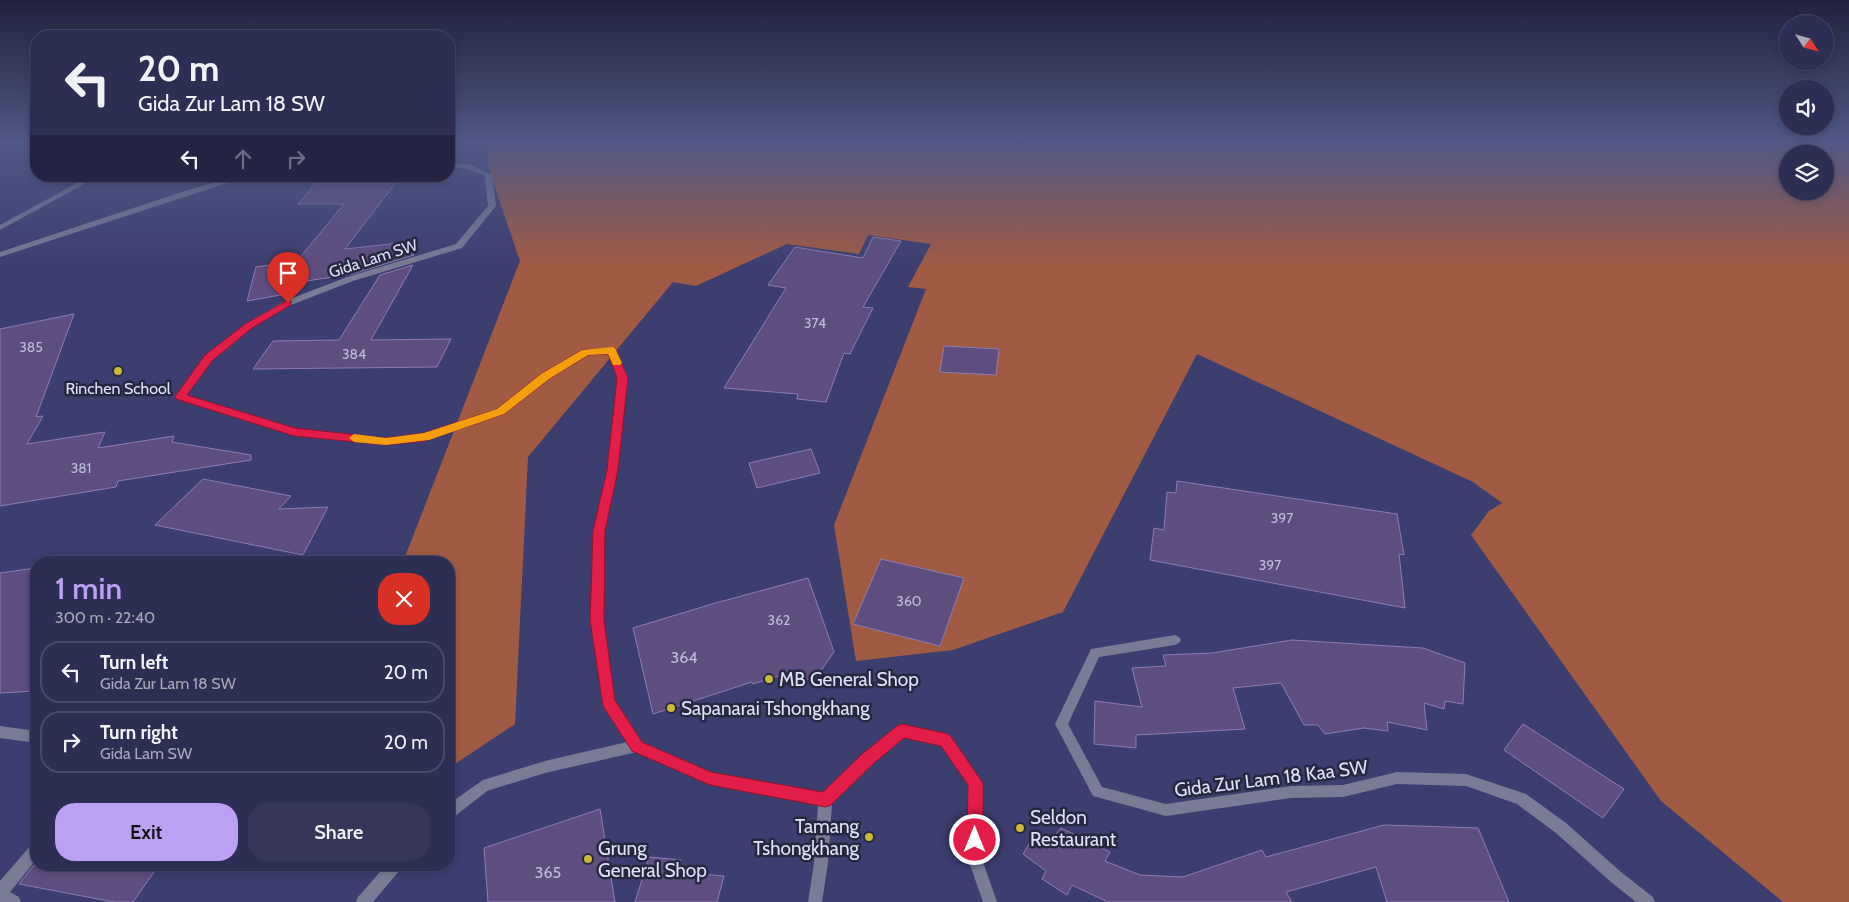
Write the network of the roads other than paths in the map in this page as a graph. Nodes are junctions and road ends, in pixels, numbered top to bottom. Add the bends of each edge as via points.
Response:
1 (81, 184) edge
2 (219, 184) edge
3 (489, 184) edge
4 (0, 228) edge
5 (0, 254) edge
6 (1175, 640) dead end
7 (0, 732) edge
8 (30, 736) edge
9 (637, 746) junction
10 (826, 800) junction
11 (455, 807) edge
12 (30, 857) edge
13 (390, 871) edge
14 (0, 893) edge
15 (14, 902) edge
16 (363, 902) edge
17 (815, 902) edge
18 (990, 902) edge
19 (1648, 902) edge

1 - 4 street
2 - 5 street
3 - 9 street, Gida Lam SW via 492,206 459,246 350,279 288,303 248,326 209,358 180,397 294,432 386,441 425,437 500,412 545,376 586,352 612,351 623,378 612,470 599,531 597,620 608,702
6 - 19 street, Gida Zur Lam 18 Kaa SW via 1095,653 1061,724 1098,792 1166,810 1291,792 1343,791 1397,778 1466,780 1521,799 1561,828
7 - 8 street
9 - 10 street via 710,778
9 - 11 street via 545,767 483,786
10 - 17 street
10 - 18 street via 902,730 945,740 975,783 975,859
12 - 14 street
13 - 16 street
14 - 15 street

